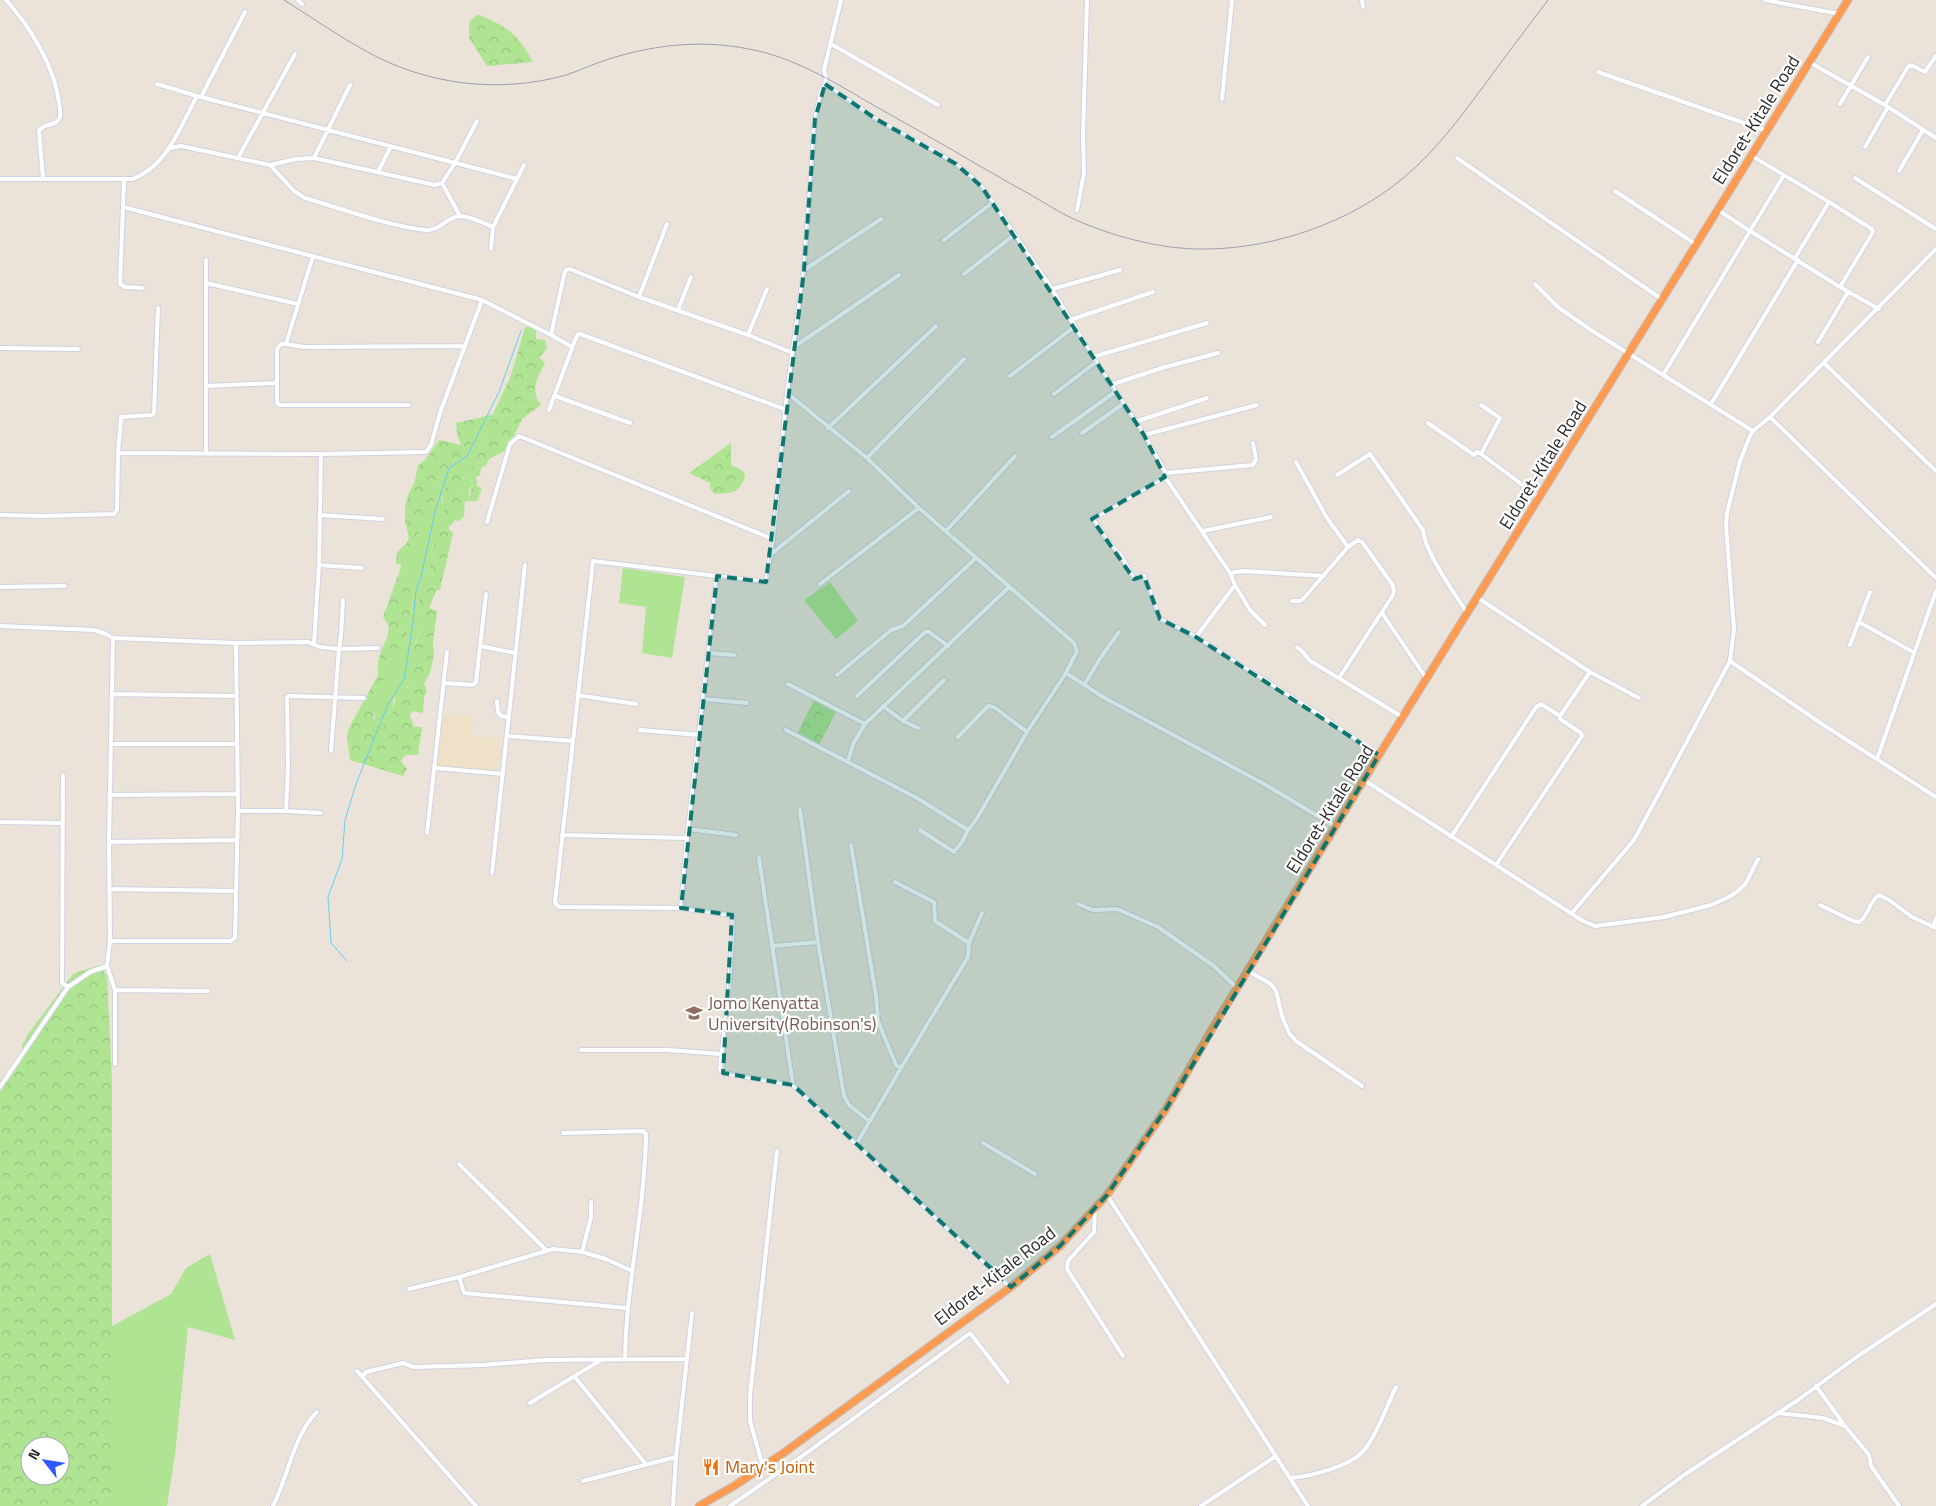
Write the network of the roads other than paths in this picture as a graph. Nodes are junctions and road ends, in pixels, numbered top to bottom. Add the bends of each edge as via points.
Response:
1 (6, 0) edge
2 (298, 0) edge
3 (841, 0) edge
4 (1087, 0) edge
5 (1232, 0) edge
6 (1362, 0) edge
7 (1765, 0) edge
8 (1848, 0) edge
9 (302, 4) dead end
10 (1363, 7) dead end
11 (245, 12) dead end
12 (1840, 14) junction
13 (831, 44) junction
14 (295, 54) dead end
15 (1936, 56) edge
16 (1868, 57) dead end
17 (1810, 62) junction
18 (1598, 72) dead end
19 (157, 84) dead end
20 (825, 84) junction
21 (350, 85) dead end
22 (1850, 85) junction
23 (199, 97) junction
24 (1222, 99) dead end
25 (1840, 104) dead end
26 (938, 105) dead end
27 (1886, 106) junction
28 (262, 112) junction
29 (477, 121) dead end
30 (328, 129) junction
31 (1923, 130) junction
32 (1767, 131) junction
33 (1936, 138) edge
34 (391, 146) junction
35 (1865, 146) dead end
36 (170, 148) junction
37 (1752, 156) junction
38 (238, 158) junction
39 (314, 158) junction
40 (1457, 158) dead end
41 (455, 163) junction
42 (270, 164) junction
43 (524, 165) dead end
44 (1899, 171) dead end
45 (378, 172) junction
46 (1784, 175) junction
47 (43, 177) junction
48 (1855, 178) dead end
49 (0, 179) edge
50 (124, 179) junction
51 (517, 180) junction
52 (442, 184) junction
53 (1615, 190) dead end
54 (1829, 202) junction
55 (992, 203) junction
56 (123, 207) junction
57 (1077, 210) dead end
58 (1718, 210) junction
59 (460, 216) junction
60 (880, 219) dead end
61 (668, 224) dead end
62 (493, 227) junction
63 (1936, 228) edge
64 (1750, 231) junction
65 (1014, 235) junction
66 (944, 240) dead end
67 (1697, 245) junction
68 (492, 249) dead end
69 (1936, 249) edge
70 (312, 256) junction
71 (1796, 259) junction
72 (206, 260) dead end
73 (804, 270) junction
74 (1120, 270) dead end
75 (964, 274) dead end
76 (899, 275) dead end
77 (691, 277) dead end
78 (206, 283) junction
79 (1535, 284) dead end
80 (1840, 287) junction
81 (142, 288) dead end
82 (766, 289) dead end
83 (1052, 289) junction
84 (1152, 292) dead end
85 (1848, 292) junction
86 (639, 297) junction
87 (482, 300) junction
88 (1663, 300) junction
89 (298, 304) junction
90 (158, 308) dead end
91 (1878, 308) junction
92 (678, 310) junction
93 (1070, 320) junction
94 (1207, 323) dead end
95 (936, 326) dead end
96 (1074, 327) junction
97 (551, 335) junction
98 (748, 335) junction
99 (1818, 342) dead end
100 (286, 344) junction
101 (465, 346) junction
102 (572, 347) junction
103 (794, 347) junction
104 (0, 348) edge
105 (78, 349) dead end
106 (1218, 353) dead end
107 (793, 354) junction
108 (1629, 354) junction
109 (1093, 357) junction
110 (964, 359) dead end
111 (1096, 362) junction
112 (1824, 363) junction
113 (1663, 374) junction
114 (1010, 376) dead end
115 (276, 383) junction
116 (1110, 385) junction
117 (206, 386) junction
118 (1115, 392) junction
119 (787, 393) junction
120 (1054, 394) dead end
121 (555, 396) junction
122 (1207, 398) dead end
123 (1123, 404) junction
124 (1711, 404) junction
125 (1256, 405) dead end
126 (1481, 405) dead end
127 (409, 406) dead end
128 (549, 410) dead end
129 (787, 410) junction
130 (1770, 416) junction
131 (1135, 422) junction
132 (630, 423) dead end
133 (1428, 423) dead end
134 (828, 428) junction
135 (1753, 431) junction
136 (1082, 434) dead end
137 (1144, 435) junction
138 (1052, 437) dead end
139 (1253, 443) dead end
140 (206, 452) junction
141 (118, 453) junction
142 (321, 454) junction
143 (1481, 454) junction
144 (1015, 456) dead end
145 (867, 458) junction
146 (1296, 462) dead end
147 (1936, 471) edge
148 (1165, 475) junction
149 (1337, 475) dead end
150 (849, 491) dead end
151 (1540, 498) junction
152 (919, 508) junction
153 (0, 515) edge
154 (319, 515) junction
155 (1271, 517) dead end
156 (383, 519) dead end
157 (487, 522) dead end
158 (946, 531) junction
159 (1203, 531) junction
160 (772, 540) junction
161 (1348, 547) junction
162 (770, 555) junction
163 (976, 558) junction
164 (319, 565) junction
165 (525, 565) dead end
166 (362, 568) dead end
167 (1230, 573) junction
168 (717, 576) junction
169 (1324, 576) junction
170 (1936, 578) edge
171 (820, 584) dead end
172 (1234, 585) junction
173 (65, 586) dead end
174 (0, 587) edge
175 (1009, 587) junction
176 (1936, 591) edge
177 (1870, 592) dead end
178 (486, 594) dead end
179 (1478, 598) junction
180 (343, 600) dead end
181 (1292, 601) dead end
182 (1382, 613) junction
183 (1468, 615) junction
184 (1859, 622) junction
185 (1265, 625) dead end
186 (0, 626) edge
187 (1119, 632) dead end
188 (1196, 637) junction
189 (113, 638) junction
190 (236, 643) junction
191 (314, 644) junction
192 (1850, 645) dead end
193 (480, 646) junction
194 (948, 646) junction
195 (1297, 647) dead end
196 (378, 648) dead end
197 (339, 649) junction
198 (448, 652) dead end
199 (709, 652) junction
200 (1914, 652) junction
201 (515, 653) junction
202 (734, 655) dead end
203 (1730, 661) junction
204 (1066, 672) junction
205 (1590, 672) junction
206 (837, 675) dead end
207 (1340, 678) junction
208 (944, 680) dead end
209 (1428, 680) junction
210 (445, 683) junction
211 (788, 684) dead end
212 (1084, 685) junction
213 (112, 694) junction
214 (577, 695) junction
215 (237, 696) junction
216 (857, 696) dead end
217 (334, 698) junction
218 (364, 698) dead end
219 (1639, 698) dead end
220 (704, 699) junction
221 (497, 701) dead end
222 (747, 703) dead end
223 (636, 704) dead end
224 (883, 706) junction
225 (1560, 716) junction
226 (509, 717) junction
227 (1404, 718) junction
228 (903, 721) junction
229 (865, 724) junction
230 (918, 728) dead end
231 (640, 730) dead end
232 (786, 730) dead end
233 (1027, 732) junction
234 (700, 735) junction
235 (507, 736) junction
236 (958, 737) dead end
237 (572, 741) junction
238 (112, 744) junction
239 (237, 744) junction
240 (331, 751) dead end
241 (1380, 755) junction
242 (1877, 759) junction
243 (848, 761) junction
244 (435, 768) junction
245 (503, 774) junction
246 (63, 775) dead end
247 (1364, 780) junction
248 (110, 794) junction
249 (238, 794) junction
250 (1936, 797) edge
251 (800, 810) dead end
252 (238, 811) junction
253 (286, 811) junction
254 (322, 813) dead end
255 (0, 822) edge
256 (62, 823) junction
257 (1336, 828) junction
258 (688, 830) junction
259 (920, 830) dead end
260 (968, 830) junction
261 (427, 833) dead end
262 (562, 835) junction
263 (736, 835) dead end
264 (1451, 836) junction
265 (687, 838) junction
266 (237, 840) junction
267 (109, 842) junction
268 (852, 845) dead end
269 (759, 858) dead end
270 (1758, 859) dead end
271 (1496, 866) junction
272 (492, 873) dead end
273 (895, 882) dead end
274 (109, 889) junction
275 (236, 891) junction
276 (1078, 904) dead end
277 (1820, 905) dead end
278 (681, 908) junction
279 (982, 913) dead end
280 (1572, 913) junction
281 (1936, 918) edge
282 (1935, 928) edge
283 (110, 941) junction
284 (818, 942) junction
285 (968, 943) junction
286 (773, 946) junction
287 (108, 966) junction
288 (1247, 971) junction
289 (68, 987) junction
290 (1237, 988) junction
291 (115, 990) junction
292 (208, 991) dead end
293 (581, 1050) dead end
294 (722, 1054) junction
295 (115, 1064) dead end
296 (901, 1068) junction
297 (793, 1085) junction
298 (1362, 1086) dead end
299 (0, 1087) edge
300 (869, 1121) junction
301 (563, 1133) dead end
302 (857, 1143) junction
303 (983, 1143) dead end
304 (777, 1151) dead end
305 (459, 1164) dead end
306 (1035, 1174) dead end
307 (1107, 1195) junction
308 (591, 1202) dead end
309 (1095, 1208) junction
310 (546, 1250) junction
311 (582, 1252) junction
312 (632, 1271) junction
313 (459, 1277) junction
314 (1011, 1286) junction
315 (409, 1289) dead end
316 (1936, 1304) edge
317 (627, 1308) junction
318 (692, 1313) dead end
319 (1123, 1356) dead end
320 (625, 1359) junction
321 (687, 1359) junction
322 (602, 1360) junction
323 (357, 1371) dead end
324 (363, 1376) junction
325 (574, 1376) junction
326 (1008, 1382) dead end
327 (1396, 1386) dead end
328 (1816, 1386) junction
329 (530, 1403) dead end
330 (317, 1412) dead end
331 (1777, 1413) junction
332 (1845, 1426) junction
333 (676, 1456) junction
334 (1276, 1456) junction
335 (645, 1463) junction
336 (763, 1467) junction
337 (1291, 1478) junction
338 (583, 1481) dead end
339 (273, 1506) edge
340 (476, 1506) edge
341 (672, 1506) edge
342 (699, 1506) edge
343 (730, 1506) edge
344 (1201, 1506) edge
345 (1308, 1506) edge
346 (1642, 1506) edge
347 (1899, 1506) edge

1 - 47 street via 38,46 57,92 59,119 42,126 39,131
2 - 9 street
3 - 13 street
4 - 57 street via 1084,173
5 - 24 street
6 - 10 street
7 - 12 street
8 - 12 highway, Eldoret-Kitale Road
11 - 23 street
12 - 17 highway, Eldoret-Kitale Road
13 - 20 street via 824,70
13 - 26 street
14 - 28 street
15 - 27 street via 1925,72 1911,65
16 - 22 street
17 - 22 street
17 - 32 highway, Eldoret-Kitale Road
18 - 32 street
19 - 23 street
20 - 55 street via 876,119 968,172
20 - 73 street via 815,119
21 - 30 street
22 - 25 street
22 - 27 street
23 - 28 street
23 - 36 street
27 - 31 street
27 - 35 street
28 - 30 street
28 - 38 street
29 - 41 street
30 - 34 street
30 - 39 street
31 - 33 street
31 - 44 street
32 - 37 highway, Eldoret-Kitale Road
34 - 41 street
34 - 45 street
36 - 38 street via 181,146
36 - 50 street via 146,174
37 - 46 street
37 - 58 highway, Eldoret-Kitale Road
38 - 42 street
39 - 42 street
39 - 45 street
40 - 88 street
41 - 51 street
41 - 52 street
42 - 59 street via 294,191 305,198 390,222 426,231
43 - 51 street
45 - 52 street via 432,185
46 - 54 street
46 - 64 street
47 - 49 street
47 - 50 street
48 - 63 street
50 - 56 street
51 - 62 street
52 - 59 street
53 - 67 street
54 - 71 street
54 - 80 street via 1872,229
55 - 65 street
55 - 66 street
56 - 70 street
56 - 81 street via 120,284
58 - 64 street
58 - 67 highway, Eldoret-Kitale Road
59 - 62 street
60 - 73 street
61 - 86 street
62 - 68 street
64 - 71 street
64 - 113 street
65 - 75 street
65 - 83 street
67 - 88 highway, Eldoret-Kitale Road
69 - 91 street
70 - 87 street
70 - 89 street
71 - 80 street
71 - 124 street
72 - 78 street
73 - 103 street
74 - 83 street
76 - 103 street
77 - 92 street
78 - 89 street
78 - 117 street
79 - 108 street via 1559,308
80 - 85 street
82 - 98 street
83 - 93 street
84 - 93 street
85 - 91 street
85 - 99 street
86 - 92 street
86 - 97 street via 566,270
87 - 97 street
87 - 101 street
88 - 108 highway, Eldoret-Kitale Road
89 - 100 street
90 - 141 street via 154,413 121,417
91 - 112 street
92 - 98 street
93 - 96 street
94 - 109 street
95 - 134 street
96 - 109 street
96 - 114 street
97 - 102 street
98 - 107 street
100 - 101 street via 304,347
100 - 115 street via 277,349
101 - 142 street via 426,452
102 - 121 street
102 - 129 street via 580,334
103 - 107 street
104 - 105 street
106 - 116 street
107 - 119 street
108 - 113 street
108 - 151 highway, Eldoret-Kitale Road
109 - 111 street
110 - 145 street
111 - 116 street
111 - 120 street
112 - 130 street
112 - 147 street
113 - 124 street
115 - 117 street
115 - 127 street via 276,401 280,405
116 - 118 street
117 - 140 street
118 - 123 street
118 - 138 street
119 - 129 street
119 - 134 street
121 - 128 street
121 - 132 street
122 - 131 street
123 - 131 street
123 - 136 street
124 - 135 street
125 - 137 street
126 - 143 street via 1500,418
129 - 160 street
130 - 135 street
130 - 170 street
131 - 137 street
133 - 143 street via 1474,455 1477,452
134 - 145 street
135 - 203 street via 1740,461 1726,526 1734,629
137 - 148 street
139 - 148 street via 1254,465
140 - 141 street
140 - 142 street
141 - 153 street via 117,510 114,514
142 - 154 street
143 - 151 street
144 - 158 street
145 - 152 street
146 - 161 street via 1327,518
148 - 159 street
148 - 188 street via 1093,519 1104,538 1122,557 1134,579 1144,576 1160,619
149 - 183 street via 1370,454 1423,530 1429,550
150 - 162 street
151 - 179 highway, Eldoret-Kitale Road
152 - 158 street
152 - 171 street
154 - 156 street
154 - 164 street
155 - 159 street
157 - 160 street via 510,444 519,436
158 - 163 street
159 - 167 street
160 - 162 street
161 - 169 street
161 - 182 street via 1358,540 1362,542 1392,584 1393,595
162 - 168 street via 766,582
163 - 175 street
163 - 206 street via 903,626 891,630
164 - 166 street
164 - 191 street
165 - 201 street
167 - 169 street via 1244,570
167 - 172 street
168 - 199 street
168 - 214 street via 593,561
169 - 181 street via 1300,601
172 - 185 street via 1250,610
172 - 188 street
173 - 174 street
175 - 194 street
175 - 204 street via 1074,643 1077,653
176 - 200 street
177 - 184 street
178 - 193 street
179 - 183 highway, Eldoret-Kitale Road
179 - 205 street
180 - 197 street
182 - 207 street
182 - 209 street
183 - 209 highway, Eldoret-Kitale Road
184 - 192 street
184 - 200 street
186 - 189 street via 94,630
187 - 212 street
188 - 241 street
189 - 190 street
189 - 213 street
190 - 191 street
190 - 215 street
191 - 197 street
193 - 201 street
193 - 210 street via 475,684
194 - 216 street via 928,631 924,633
194 - 224 street
195 - 207 street via 1309,660
196 - 197 street
197 - 217 street
198 - 210 street
199 - 202 street
199 - 220 street
200 - 242 street
201 - 226 street
203 - 242 street
203 - 280 street via 1634,840
204 - 212 street
204 - 233 street
205 - 219 street
205 - 225 street
207 - 227 street
208 - 228 street
209 - 227 highway, Eldoret-Kitale Road
210 - 244 street
211 - 229 street
212 - 257 street via 1266,785
213 - 215 street
213 - 238 street
214 - 223 street
214 - 237 street
215 - 239 street
217 - 218 street
217 - 240 street
217 - 253 street via 287,697
220 - 222 street
220 - 234 street
221 - 226 street via 498,712
224 - 228 street
224 - 229 street
225 - 264 street via 1541,704 1536,707
225 - 271 street via 1560,720 1582,736
226 - 235 street
227 - 241 highway, Eldoret-Kitale Road
228 - 230 street
229 - 243 street via 853,744
231 - 234 street
232 - 243 street
233 - 236 street via 988,706
233 - 260 street
234 - 258 street
235 - 237 street
235 - 245 street
237 - 262 street
238 - 239 street
238 - 248 street
239 - 249 street
241 - 247 highway, Eldoret-Kitale Road
242 - 250 street
243 - 260 street
244 - 245 street
244 - 261 street
245 - 272 street
246 - 256 street
247 - 257 highway, Eldoret-Kitale Road
247 - 264 street
248 - 249 street
248 - 267 street
249 - 252 street
251 - 284 street
252 - 253 street
252 - 266 street
253 - 254 street
255 - 256 street
256 - 289 street via 62,983
257 - 288 highway, Eldoret-Kitale Road
258 - 263 street
258 - 265 street
259 - 260 street via 954,852
262 - 265 street
262 - 278 street via 555,903 559,907
264 - 271 street
265 - 278 street
266 - 267 street
266 - 275 street
267 - 274 street
268 - 296 street via 878,1021 896,1065
269 - 286 street
270 - 280 street via 1738,892 1690,912 1595,926
271 - 280 street
273 - 285 street via 934,902 935,922
274 - 275 street
274 - 283 street
275 - 283 street via 235,938 231,941
276 - 290 street via 1093,910 1117,910 1158,928 1207,961
277 - 282 street via 1859,922 1879,895
278 - 294 street via 732,915
279 - 285 street
281 - 282 street
283 - 287 street
284 - 286 street
284 - 300 street via 844,1096 849,1106
285 - 296 street via 968,956
286 - 297 street
287 - 289 street via 90,972
287 - 291 street
288 - 290 highway, Eldoret-Kitale Road
288 - 298 street via 1266,980 1276,991 1282,1016 1296,1041
289 - 299 street
290 - 307 highway, Eldoret-Kitale Road via 1166,1109
291 - 292 street
291 - 295 street
293 - 294 street
294 - 297 street via 720,1068 723,1074
296 - 300 street
297 - 302 street
300 - 302 street
301 - 312 street via 643,1131 646,1134
302 - 314 street
303 - 306 street
304 - 336 street via 750,1395 750,1421
305 - 310 street
307 - 309 highway, Eldoret-Kitale Road
307 - 334 street
308 - 311 street via 591,1217
309 - 314 highway, Eldoret-Kitale Road via 1060,1246
309 - 319 street via 1094,1232 1068,1261 1067,1269
310 - 311 street
310 - 313 street
311 - 312 street
312 - 317 street
313 - 315 street
313 - 317 street via 464,1293
314 - 336 highway, Eldoret-Kitale Road
316 - 328 street
317 - 320 street
318 - 321 street
320 - 321 street
320 - 322 street
321 - 333 street
322 - 324 street via 414,1367 403,1363 366,1372
322 - 325 street
323 - 324 street
324 - 340 street
325 - 329 street
325 - 335 street
326 - 343 street via 970,1333
327 - 337 street via 1375,1432 1356,1457
328 - 331 street
328 - 332 street
330 - 339 street via 304,1428
331 - 332 street via 1824,1418
331 - 346 street
332 - 347 street via 1869,1455 1871,1466
333 - 335 street
333 - 341 street
334 - 337 street
334 - 344 street
335 - 338 street
336 - 342 highway, Eldoret-Kitale Road
337 - 345 street

